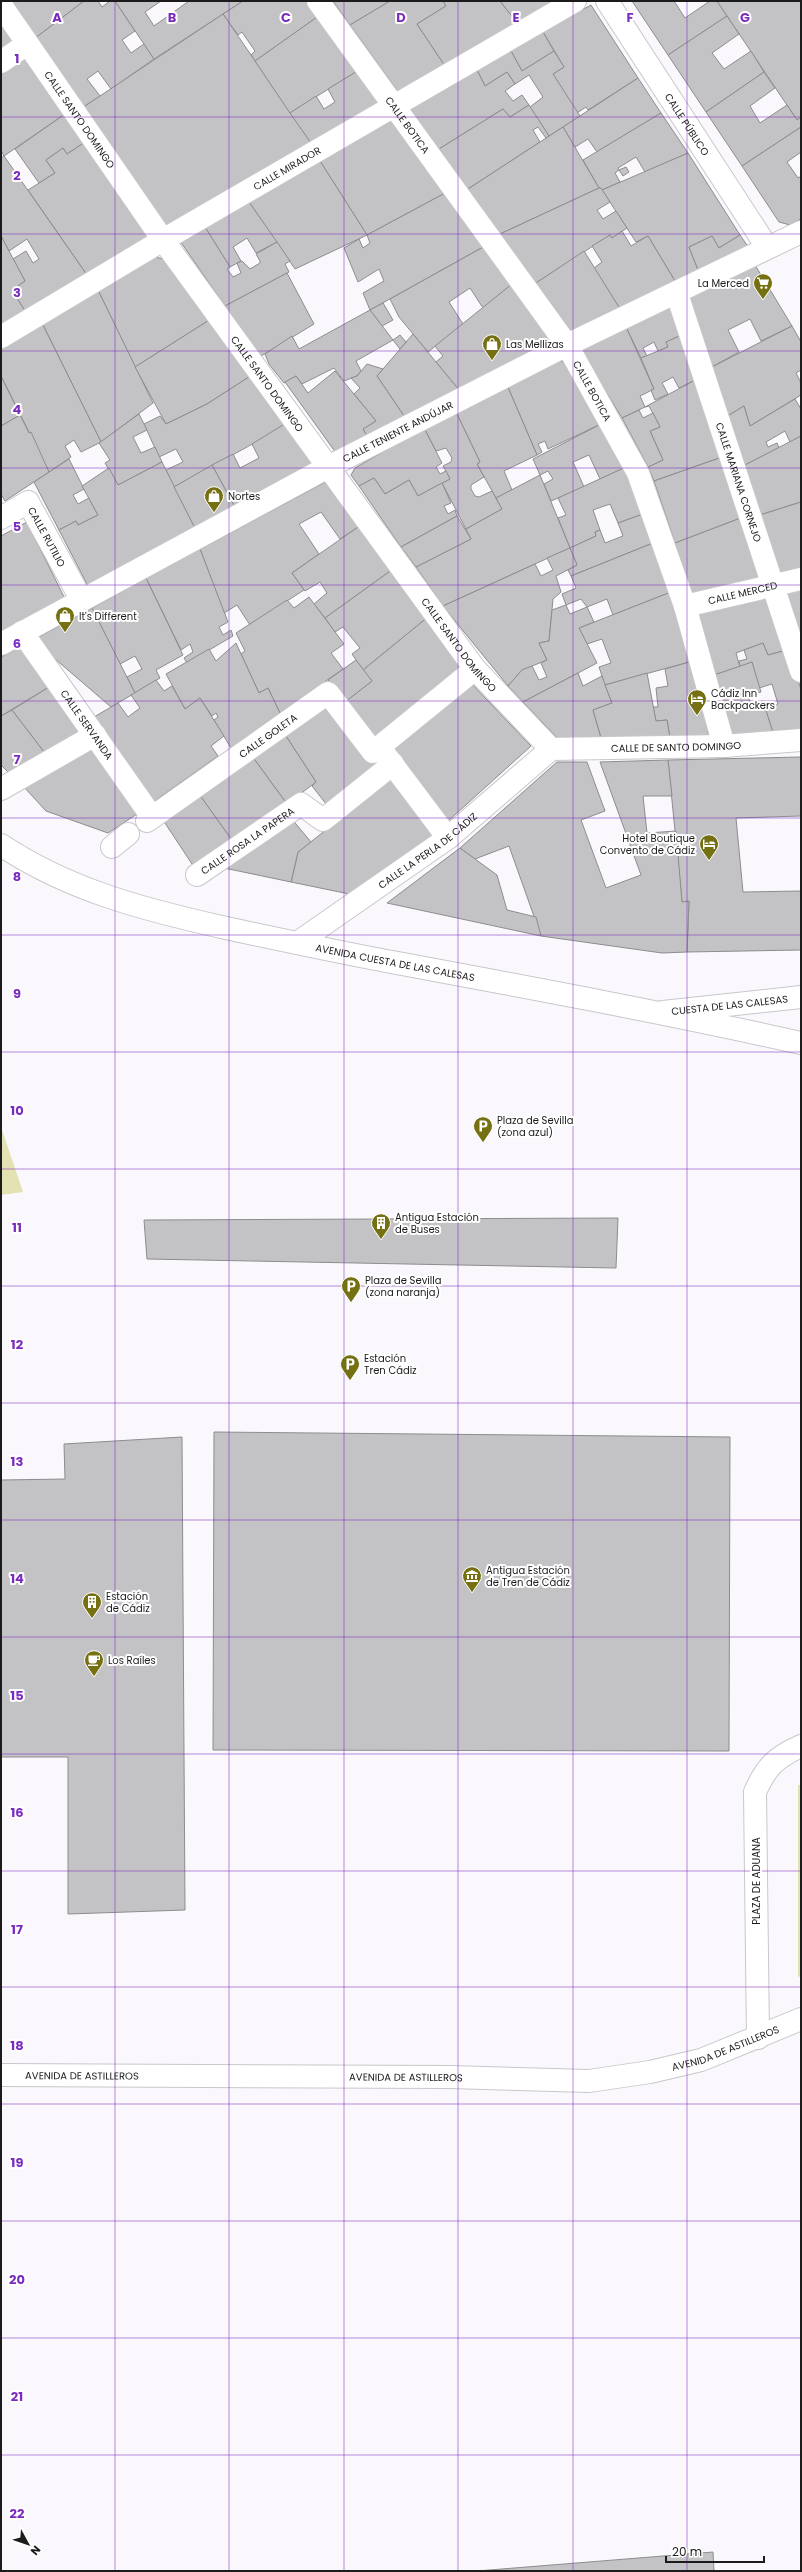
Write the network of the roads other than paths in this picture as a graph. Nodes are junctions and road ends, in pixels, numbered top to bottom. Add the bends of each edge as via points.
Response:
1 (318, 1) edge
2 (575, 1) edge
3 (607, 1) edge
4 (1, 5) edge
5 (27, 44) junction
6 (1, 62) edge
7 (394, 107) junction
8 (801, 232) edge
9 (163, 240) junction
10 (766, 247) junction
11 (677, 294) junction
12 (1, 337) edge
13 (567, 346) junction
14 (328, 467) junction
15 (1, 518) edge
16 (801, 579) edge
17 (774, 585) junction
18 (81, 599) junction
19 (685, 606) junction
20 (22, 632) junction
21 (1, 644) edge
22 (475, 669) junction
23 (801, 671) edge
24 (95, 735) junction
25 (801, 740) edge
26 (724, 746) junction
27 (376, 749) junction
28 (551, 749) junction
29 (393, 764) junction
30 (1, 789) edge
31 (149, 819) joint
32 (448, 838) junction
33 (1, 845) edge
34 (197, 875) dead end
35 (297, 943) junction
36 (801, 997) edge
37 (658, 1013) junction
38 (801, 1043) edge
39 (801, 1746) edge
40 (801, 2019) edge
41 (758, 2038) junction
42 (1, 2075) edge

1 - 7 street, CALLE BOTICA
2 - 7 street, CALLE MIRADOR
3 - 10 street, CALLE PÚBLICO
4 - 5 street, CALLE SANTO DOMINGO
5 - 6 street
5 - 9 street, CALLE SANTO DOMINGO
7 - 9 street, CALLE MIRADOR
7 - 13 street, CALLE BOTICA
8 - 10 street, CALLE TENIENTE ANDÚJAR
9 - 12 street, CALLE MIRADOR
9 - 14 street, CALLE SANTO DOMINGO
10 - 11 street, CALLE TENIENTE ANDÚJAR
11 - 13 street, CALLE TENIENTE ANDÚJAR
11 - 17 street, CALLE MARIANA CORNEJO
13 - 14 street, CALLE TENIENTE ANDÚJAR
13 - 19 street, CALLE BOTICA via 638,473
14 - 18 street, CALLE TENIENTE ANDÚJAR
14 - 22 street, CALLE SANTO DOMINGO
15 - 18 street, CALLE RUTILIO via 28,502
16 - 17 street, CALLE MERCED
17 - 19 street, CALLE MERCED
17 - 23 street, CALLE MARIANA CORNEJO
18 - 20 street, CALLE TENIENTE ANDÚJAR
19 - 26 street, CALLE BOTICA
20 - 21 street, CALLE TENIENTE ANDÚJAR
20 - 24 street, CALLE SERVANDA
22 - 27 street
22 - 28 street, CALLE SANTO DOMINGO
24 - 30 street
24 - 31 street, CALLE SERVANDA
25 - 26 street, CALLE DE SANTO DOMINGO
26 - 28 street, CALLE DE SANTO DOMINGO
27 - 29 street
27 - 31 street, CALLE GOLETA via 328,693
28 - 32 street, CALLE LA PERLA DE CÁDIZ
29 - 32 street
29 - 34 street, CALLE ROSA LA PAPERA via 323,820 301,804
32 - 35 street, CALLE LA PERLA DE CÁDIZ
33 - 35 street, AVENIDA CUESTA DE LAS CALESAS via 73,883 113,900
35 - 37 street, AVENIDA CUESTA DE LAS CALESAS
36 - 37 street, CUESTA DE LAS CALESAS
37 - 38 street, AVENIDA CUESTA DE LAS CALESAS
39 - 41 street, PLAZA DE ADUANA via 786,1753 765,1770 755,1792
40 - 41 street, AVENIDA DE ASTILLEROS
41 - 42 street, AVENIDA DE ASTILLEROS via 700,2060 650,2072 589,2081 450,2077

